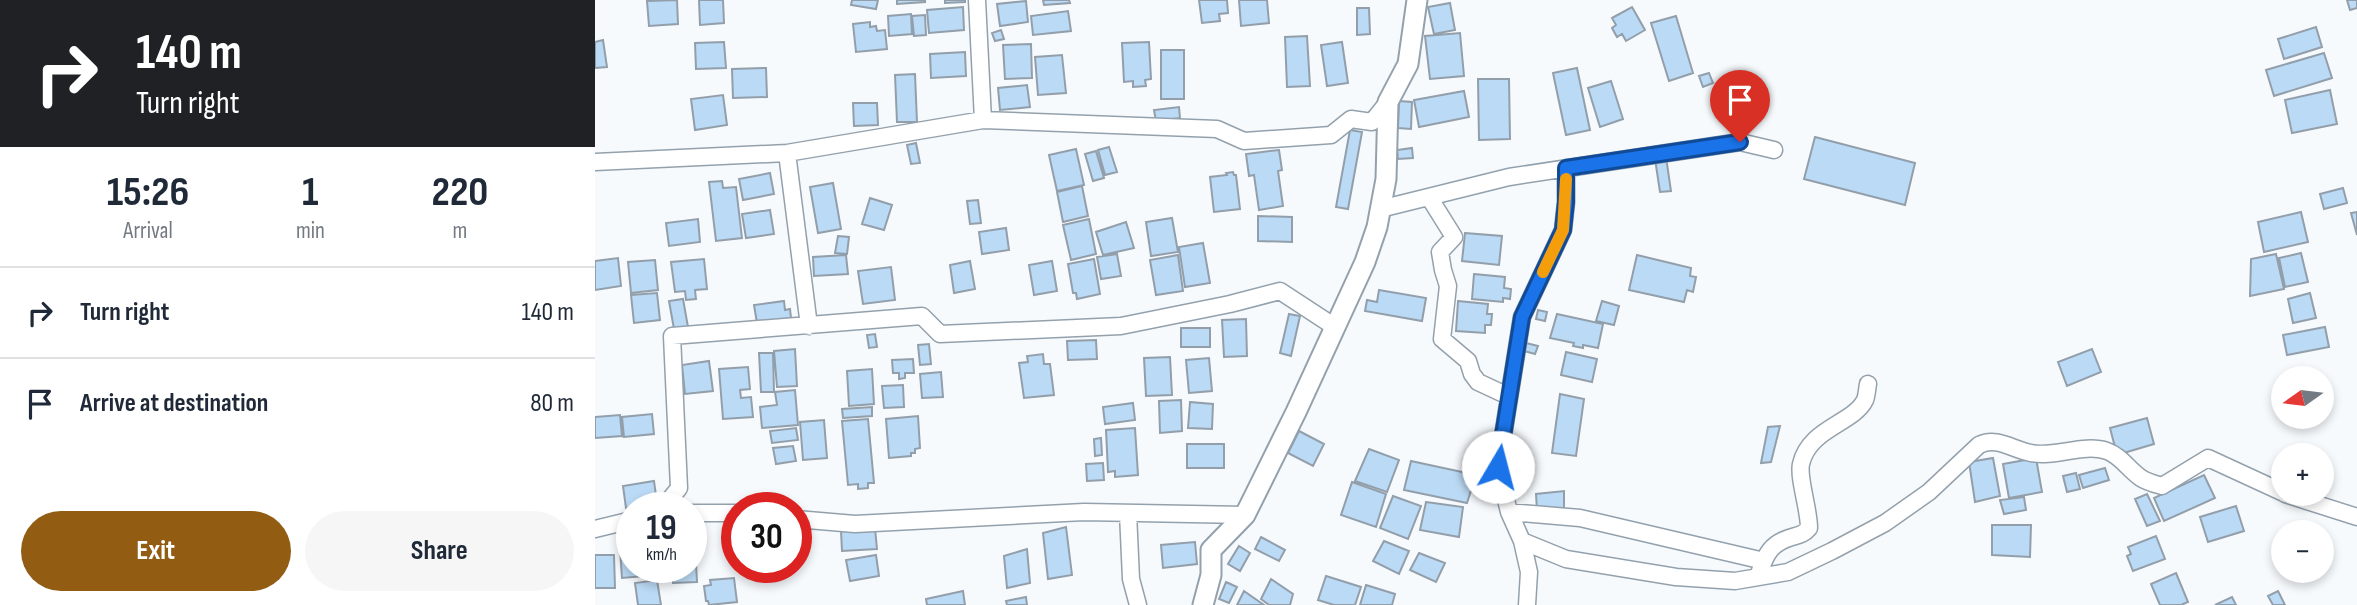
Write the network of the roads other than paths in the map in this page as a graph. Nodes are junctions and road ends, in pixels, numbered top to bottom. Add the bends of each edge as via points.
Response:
1 (977, 0) edge
2 (1417, 0) edge
3 (1388, 102) junction
4 (983, 120) junction
5 (1774, 150) dead end
6 (787, 153) junction
7 (595, 162) edge
8 (1566, 168) junction
9 (1429, 197) junction
10 (1380, 209) junction
11 (809, 326) junction
12 (1335, 327) junction
13 (1868, 384) dead end
14 (1508, 396) junction
15 (2271, 487) edge
16 (676, 492) edge
17 (2324, 506) edge
18 (1509, 512) junction
19 (1128, 513) junction
20 (1245, 515) junction
21 (2357, 517) edge
22 (812, 520) edge
23 (616, 523) edge
24 (595, 528) edge
25 (1522, 541) junction
26 (1761, 569) junction
27 (1138, 605) edge
28 (1203, 605) edge
29 (1527, 605) edge

1 - 4 street
2 - 3 street via 1408,64
3 - 4 street via 1372,122 1351,119 1331,135 1244,141 1217,129
3 - 10 street via 1386,180
4 - 6 street
5 - 8 street via 1740,142
6 - 7 street
6 - 11 street
8 - 9 street
8 - 14 street via 1563,230 1522,317
9 - 10 street
9 - 14 street via 1454,237 1440,252 1448,286 1442,339 1468,361 1478,382
10 - 12 street via 1365,262
11 - 12 street via 922,316 940,334 1121,326 1280,291
11 - 16 street via 672,336
12 - 20 street
13 - 26 street via 1857,409 1807,449 1801,465 1809,528 1773,545
14 - 18 street via 1498,467
15 - 26 street via 2208,458 2162,486 2143,480 2108,452 2032,454 1986,441 1929,492 1885,523 1788,572
17 - 21 street
18 - 25 street
18 - 26 street via 1580,517
19 - 20 street
19 - 22 street via 855,524
19 - 27 street via 1131,579
20 - 28 street via 1211,550 1211,575
23 - 24 street
25 - 26 street via 1566,559 1675,577 1735,580
25 - 29 street via 1529,572

